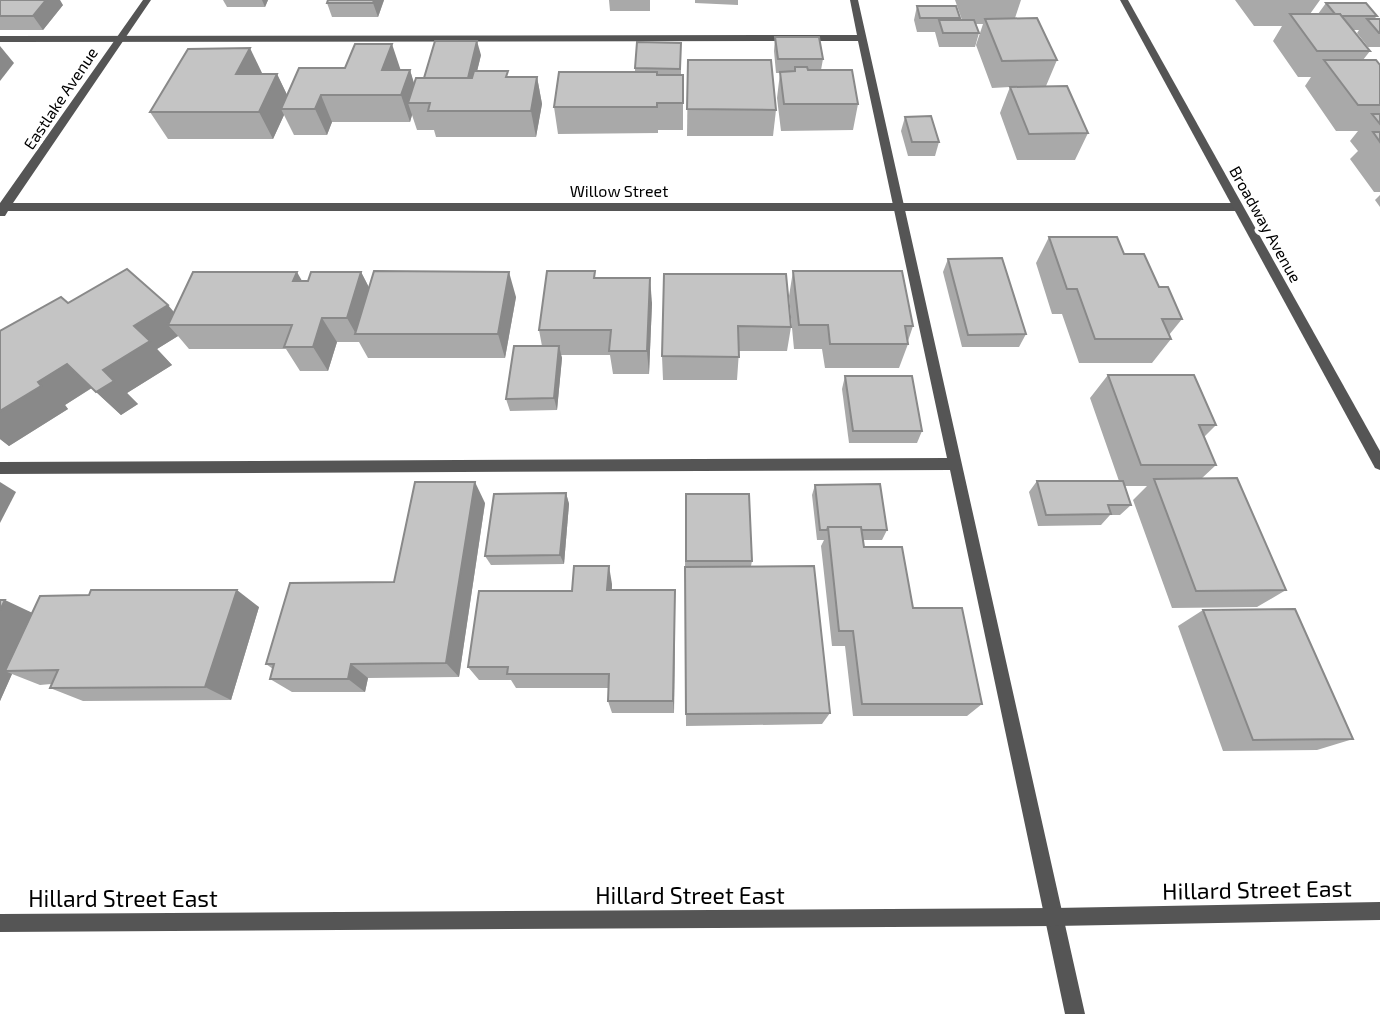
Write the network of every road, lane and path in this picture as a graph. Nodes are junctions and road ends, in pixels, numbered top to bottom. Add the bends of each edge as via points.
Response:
1 (147, 0) edge
2 (853, 0) edge
3 (1124, 0) edge
4 (861, 38) junction
5 (0, 39) edge
6 (120, 40) junction
7 (897, 205) junction
8 (1237, 207) junction
9 (2, 209) edge
10 (954, 464) junction
11 (1380, 464) edge
12 (0, 468) edge
13 (1380, 911) edge
14 (1055, 917) junction
15 (0, 923) edge
16 (1076, 1014) edge

1 - 6 street, Eastlake Avenue
2 - 4 street
3 - 8 street, Broadway Avenue
4 - 6 street
4 - 7 street
5 - 6 street
6 - 9 street, Eastlake Avenue
7 - 8 street, Willow Street
7 - 9 street, Willow Street
7 - 10 street
8 - 11 street, Broadway Avenue
10 - 12 street
10 - 14 street
13 - 14 street, Hillard Street East
14 - 15 street, Hillard Street East
14 - 16 street

